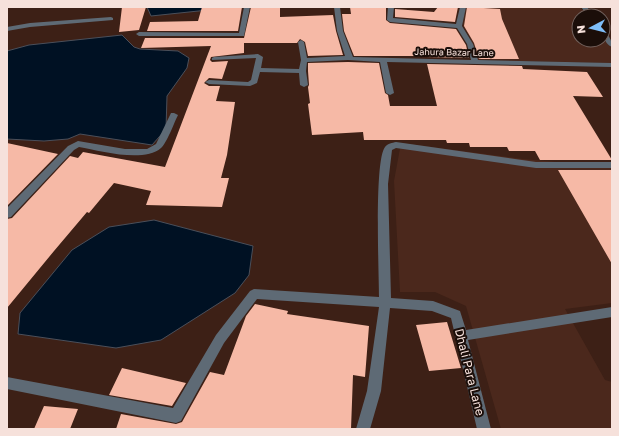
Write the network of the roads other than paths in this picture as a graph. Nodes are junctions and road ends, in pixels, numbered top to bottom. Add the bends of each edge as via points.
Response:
1 (247, 7) edge
2 (337, 7) edge
3 (391, 7) edge
4 (463, 7) edge
5 (111, 19) dead end
6 (459, 26) junction
7 (7, 29) edge
8 (139, 34) dead end
9 (301, 42) dead end
10 (350, 58) junction
11 (214, 59) dead end
12 (383, 59) junction
13 (304, 60) junction
14 (475, 61) junction
15 (612, 65) edge
16 (257, 70) junction
17 (302, 70) junction
18 (209, 82) dead end
19 (304, 85) dead end
20 (390, 93) dead end
21 (174, 116) dead end
22 (612, 165) edge
23 (7, 214) edge
24 (385, 303) junction
25 (612, 312) edge
26 (461, 336) junction
27 (7, 383) edge
28 (363, 429) edge
29 (484, 429) edge

1 - 8 street via 242,35
2 - 10 street via 340,31
3 - 6 street via 390,20
4 - 6 street
5 - 7 street
6 - 14 street via 470,44
9 - 13 street
10 - 12 street, Jahura Bazar Lane
10 - 13 street, Jahura Bazar Lane
11 - 16 street via 258,56 260,57
12 - 14 street, Jahura Bazar Lane
12 - 20 street
13 - 17 street
14 - 15 street, Jahura Bazar Lane
16 - 17 street
16 - 18 street via 254,81 250,84
17 - 19 street
21 - 23 street via 159,146 149,152 125,152 78,144 71,148
22 - 24 street via 536,165 391,146 388,149 383,184
24 - 26 street, Dhali Para Lane via 433,306 456,315
24 - 27 street via 254,294 220,339 176,416
24 - 28 street via 374,392
25 - 26 street
26 - 29 street, Dhali Para Lane

